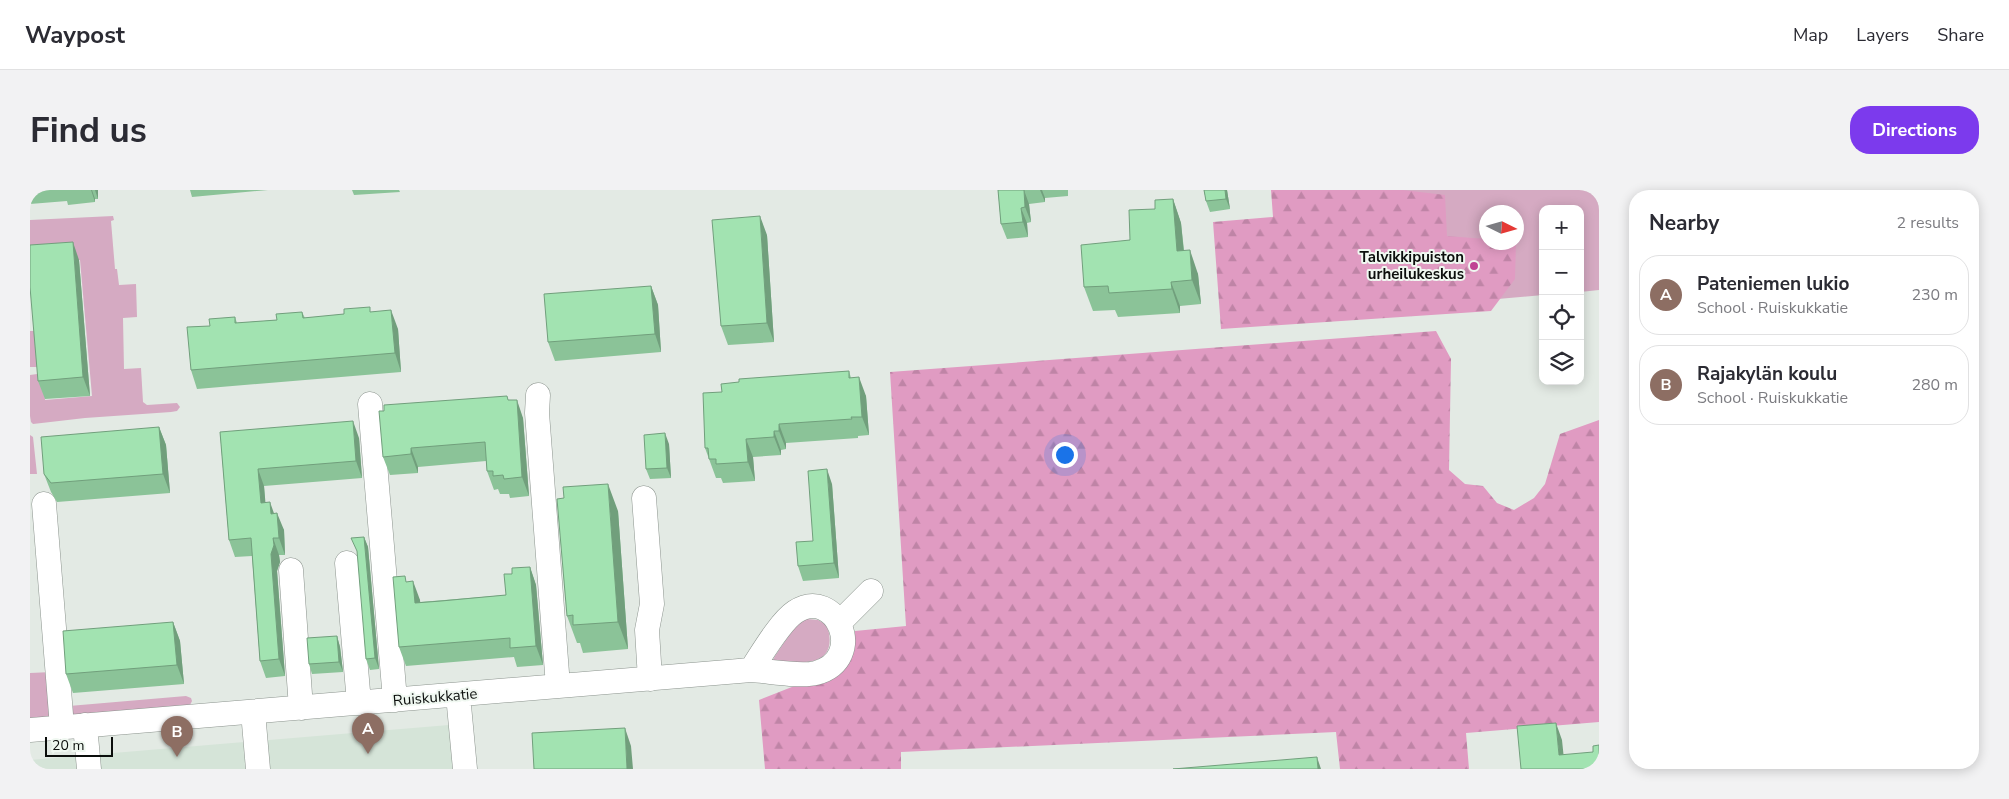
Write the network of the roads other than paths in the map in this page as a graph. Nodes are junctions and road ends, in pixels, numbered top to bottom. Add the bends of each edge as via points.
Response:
1 (538, 395) dead end
2 (370, 404) dead end
3 (644, 498) dead end
4 (44, 504) dead end
5 (347, 564) dead end
6 (291, 570) dead end
7 (871, 591) dead end
8 (839, 622) junction
9 (751, 670) junction
10 (650, 679) junction
11 (558, 686) junction
12 (458, 695) junction
13 (395, 700) junction
14 (359, 703) junction
15 (301, 708) junction
16 (253, 712) junction
17 (73, 726) junction
18 (30, 730) edge
19 (89, 769) edge
20 (258, 769) edge
21 (465, 769) edge

1 - 11 street via 537,422
2 - 13 street
3 - 10 street via 652,604 647,630
4 - 17 street
5 - 14 street
6 - 15 street
7 - 8 street
8 - 9 street via 823,609 810,607 798,610 787,619
8 - 9 street, Ruiskukkatie via 843,643 839,656 830,666 810,674
9 - 10 street, Ruiskukkatie
10 - 11 street, Ruiskukkatie
11 - 12 street, Ruiskukkatie
12 - 13 street, Ruiskukkatie
12 - 21 street
13 - 14 street, Ruiskukkatie
14 - 15 street, Ruiskukkatie
15 - 16 street, Ruiskukkatie
16 - 17 street, Ruiskukkatie
16 - 20 street
17 - 18 street, Ruiskukkatie
17 - 19 street

